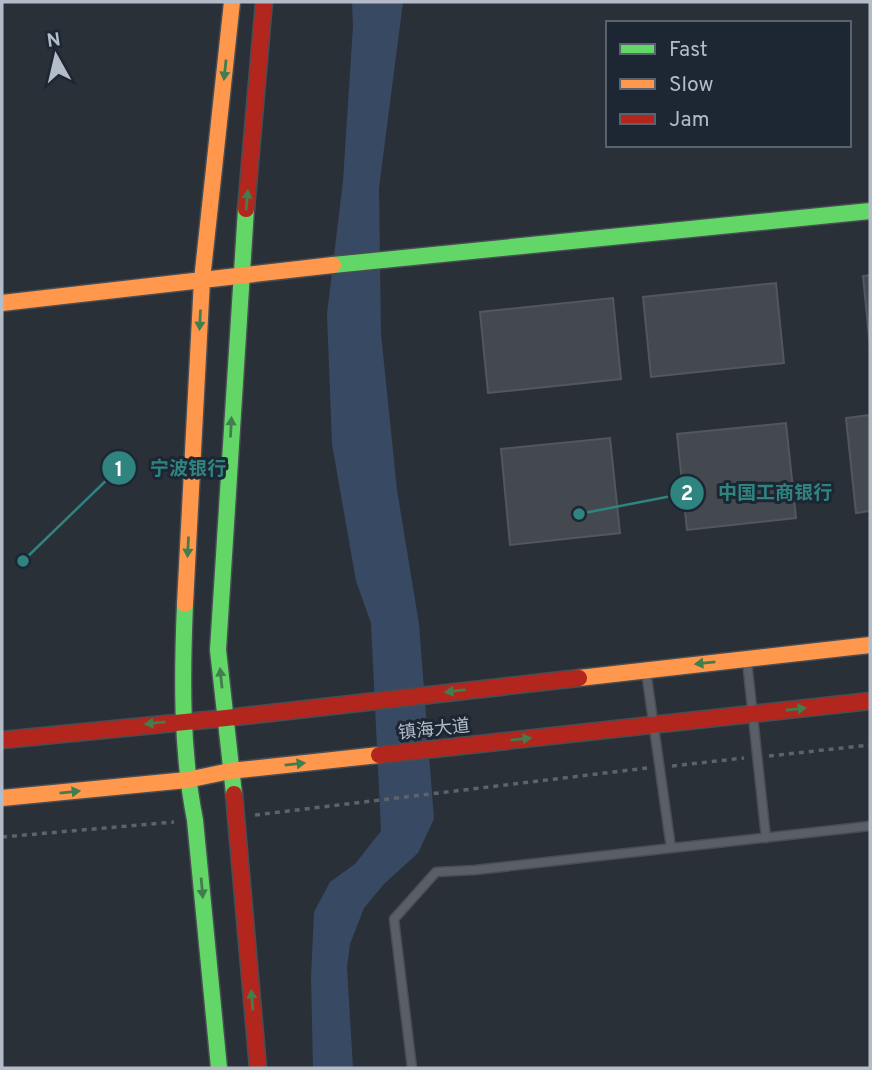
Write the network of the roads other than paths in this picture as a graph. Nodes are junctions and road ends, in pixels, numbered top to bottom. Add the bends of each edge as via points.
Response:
1 (232, 2) edge
2 (264, 2) edge
3 (870, 211) edge
4 (240, 274) junction
5 (202, 281) junction
6 (2, 303) edge
7 (870, 645) edge
8 (747, 658) junction
9 (646, 669) junction
10 (870, 701) edge
11 (753, 714) junction
12 (226, 718) junction
13 (184, 720) junction
14 (653, 724) junction
15 (2, 740) edge
16 (230, 771) junction
17 (187, 780) junction
18 (2, 798) edge
19 (870, 826) edge
20 (766, 838) junction
21 (671, 848) junction
22 (219, 1068) edge
23 (258, 1068) edge
24 (412, 1068) edge

1 -> 5 street
4 -> 2 street
3 - 4 street
4 - 5 street
12 -> 4 street via 218,650
5 - 6 street
5 -> 13 street via 183,647
7 - 8 street, 镇海大道
8 -> 9 street, 镇海大道
8 - 11 lane
9 -> 12 street, 镇海大道
9 - 14 lane
11 -> 10 street, 镇海大道
11 - 14 street, 镇海大道
11 - 20 lane
12 - 13 street, 镇海大道
12 - 16 street
13 -> 15 street, 镇海大道
13 - 17 street
16 -> 14 street, 镇海大道
14 - 21 lane
16 - 17 street, 镇海大道
23 -> 16 street
18 -> 17 street, 镇海大道
17 -> 22 street via 195,820
19 - 20 lane
20 - 21 lane
21 - 24 lane via 436,872 394,919

